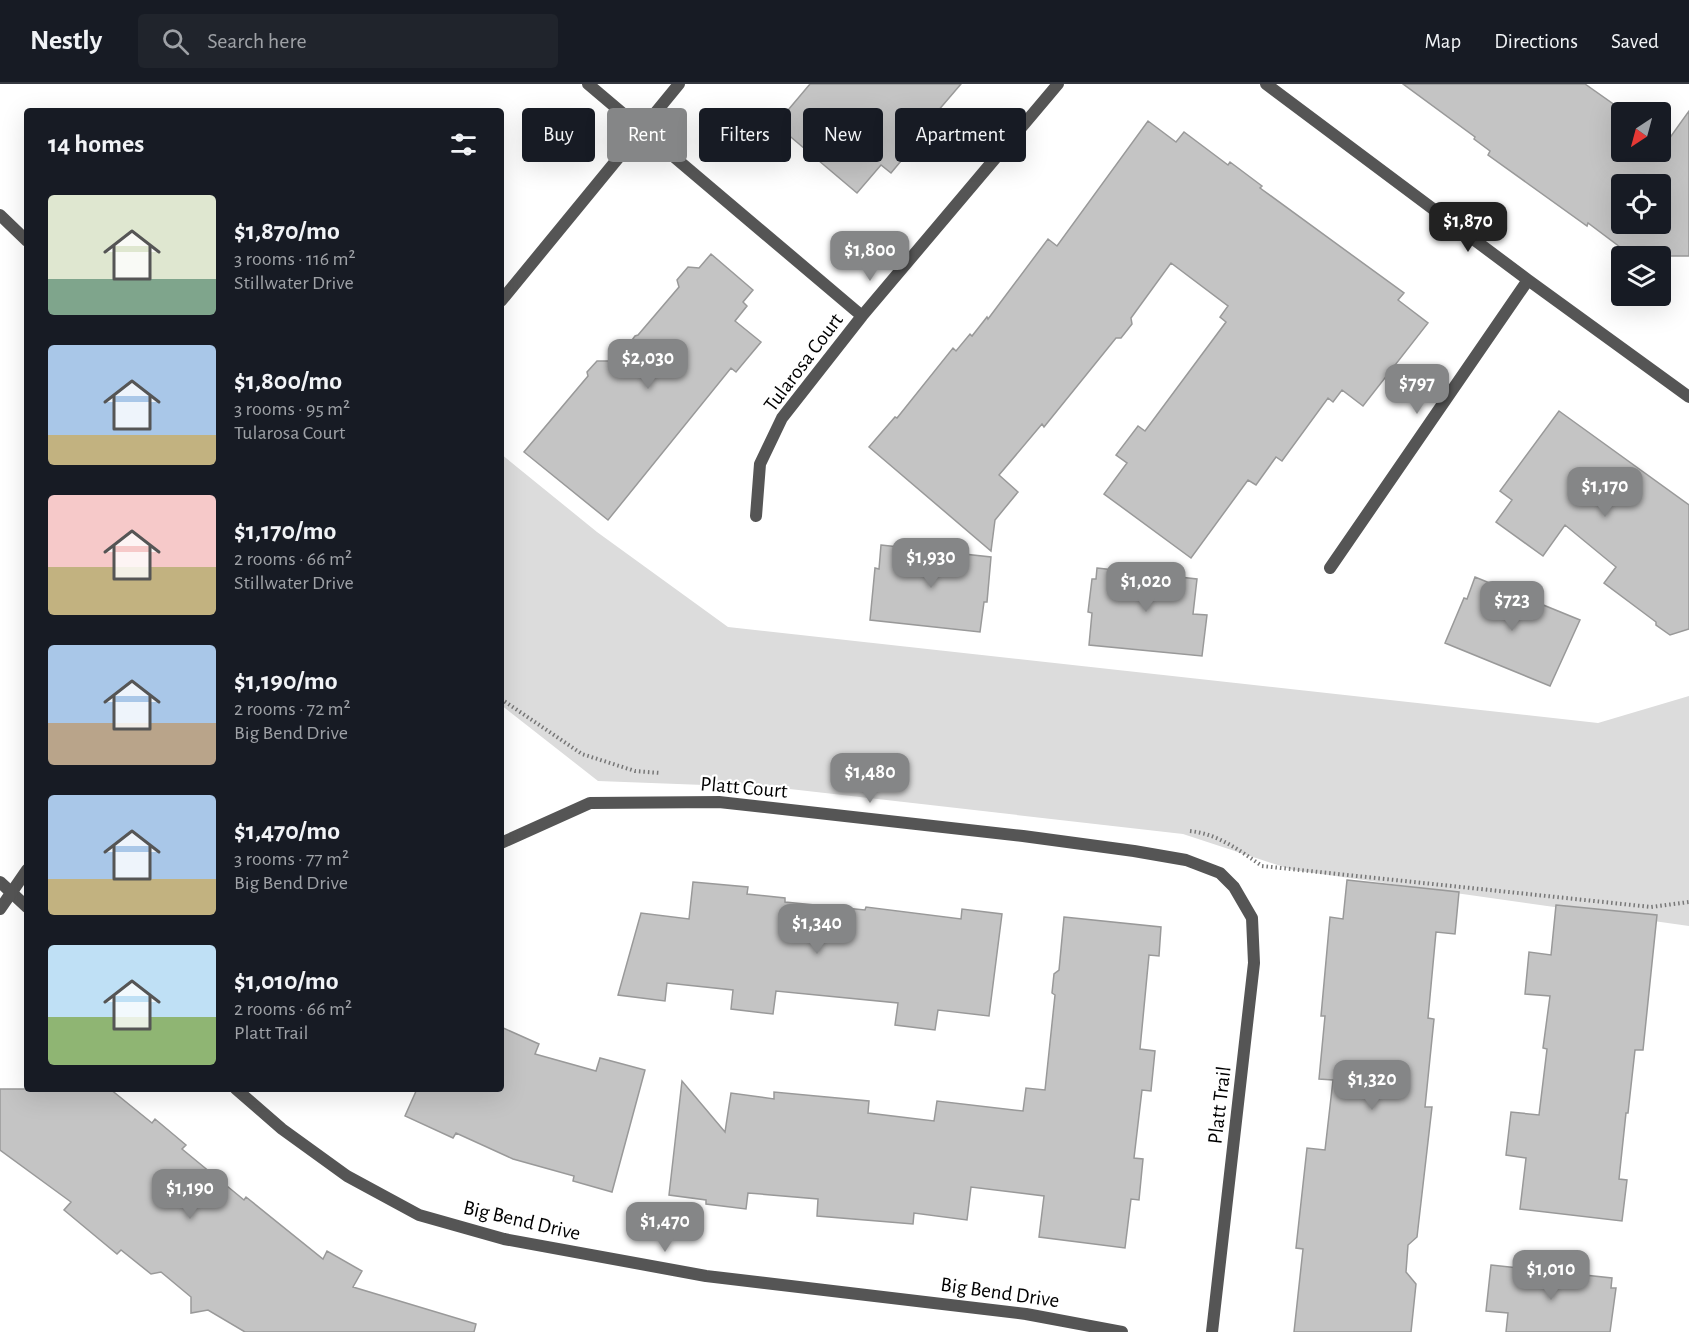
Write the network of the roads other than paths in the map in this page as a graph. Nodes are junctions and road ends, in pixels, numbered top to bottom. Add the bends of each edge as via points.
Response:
1 (588, 84) edge
2 (680, 84) edge
3 (1058, 84) edge
4 (1266, 84) edge
5 (617, 108) edge
6 (659, 108) edge
7 (614, 162) edge
8 (682, 162) edge
9 (0, 215) edge
10 (24, 239) edge
11 (1528, 280) junction
12 (504, 297) edge
13 (862, 316) junction
14 (1689, 397) edge
15 (756, 516) dead end
16 (1330, 568) dead end
17 (504, 842) edge
18 (24, 874) edge
19 (0, 882) edge
20 (1234, 887) joint
21 (5, 896) edge
22 (24, 906) edge
23 (0, 909) edge
24 (239, 1092) edge
25 (1122, 1332) edge
26 (1212, 1332) edge

1 - 5 street
2 - 6 street
3 - 13 street, Tularosa Court
4 - 11 street
7 - 12 street
8 - 13 street
9 - 10 street
11 - 14 street
11 - 16 street
13 - 15 street, Tularosa Court via 782,418 760,464
17 - 20 street, Platt Court via 590,802 719,802 1134,851 1186,860 1220,873
18 - 21 street
19 - 21 street
20 - 26 street, Platt Trail via 1252,918 1254,963
21 - 22 street
21 - 23 street
24 - 25 street, Big Bend Drive via 347,1176 419,1215 504,1239 706,1276 1026,1314

